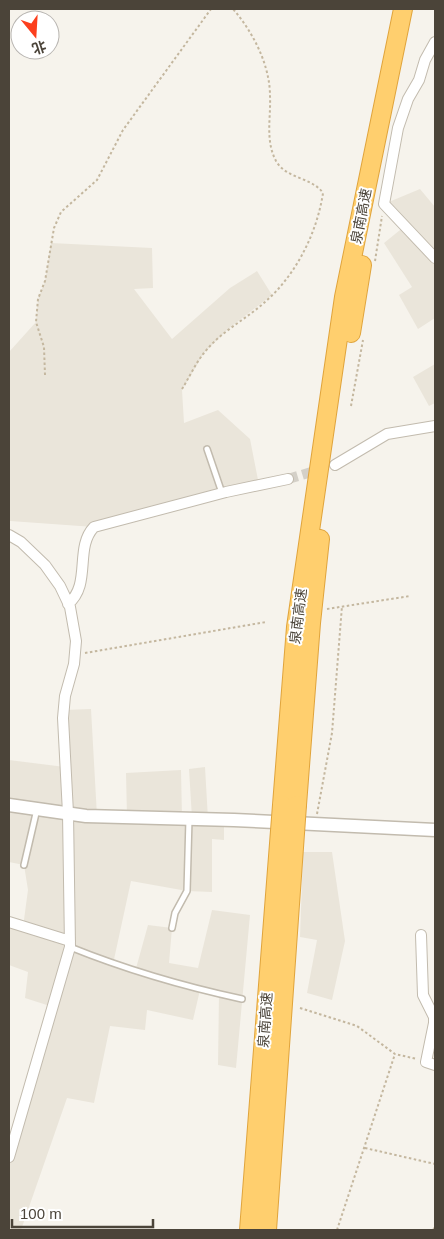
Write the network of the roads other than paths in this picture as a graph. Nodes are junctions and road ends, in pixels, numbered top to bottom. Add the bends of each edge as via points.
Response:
1 (403, 9) edge
2 (415, 9) edge
3 (435, 42) edge
4 (435, 258) edge
5 (435, 426) edge
6 (207, 449) dead end
7 (335, 465) tunnel mouth
8 (288, 479) tunnel mouth
9 (222, 493) junction
10 (9, 535) edge
11 (68, 604) junction
12 (9, 805) edge
13 (289, 805) junction
14 (37, 809) junction
15 (68, 813) junction
16 (189, 819) junction
17 (435, 830) edge
18 (24, 865) dead end
19 (9, 922) edge
20 (172, 928) dead end
21 (421, 935) dead end
22 (70, 944) junction
23 (242, 999) dead end
24 (431, 1063) edge
25 (9, 1157) edge
26 (249, 1230) edge
27 (268, 1230) edge

1 - 13 highway, 泉南高速 via 343,306 296,626
2 - 13 highway, 泉南高速 via 371,217 330,450
3 - 4 street via 424,60 398,128 384,204
5 - 7 street via 387,434
6 - 9 lane
8 - 9 street
9 - 11 street via 94,527 88,533 82,580 77,594
10 - 11 street via 21,542 44,566 60,586
11 - 15 street via 76,641 63,718
12 - 14 street
13 - 26 highway, 泉南高速, bridge
13 - 27 highway, 泉南高速, bridge
14 - 15 street
14 - 18 lane
15 - 16 street
15 - 22 street
16 - 17 street
16 - 20 lane via 187,891 175,912
19 - 22 street
21 - 24 street via 423,995 434,1017
22 - 23 lane via 128,970 184,987
22 - 25 street

